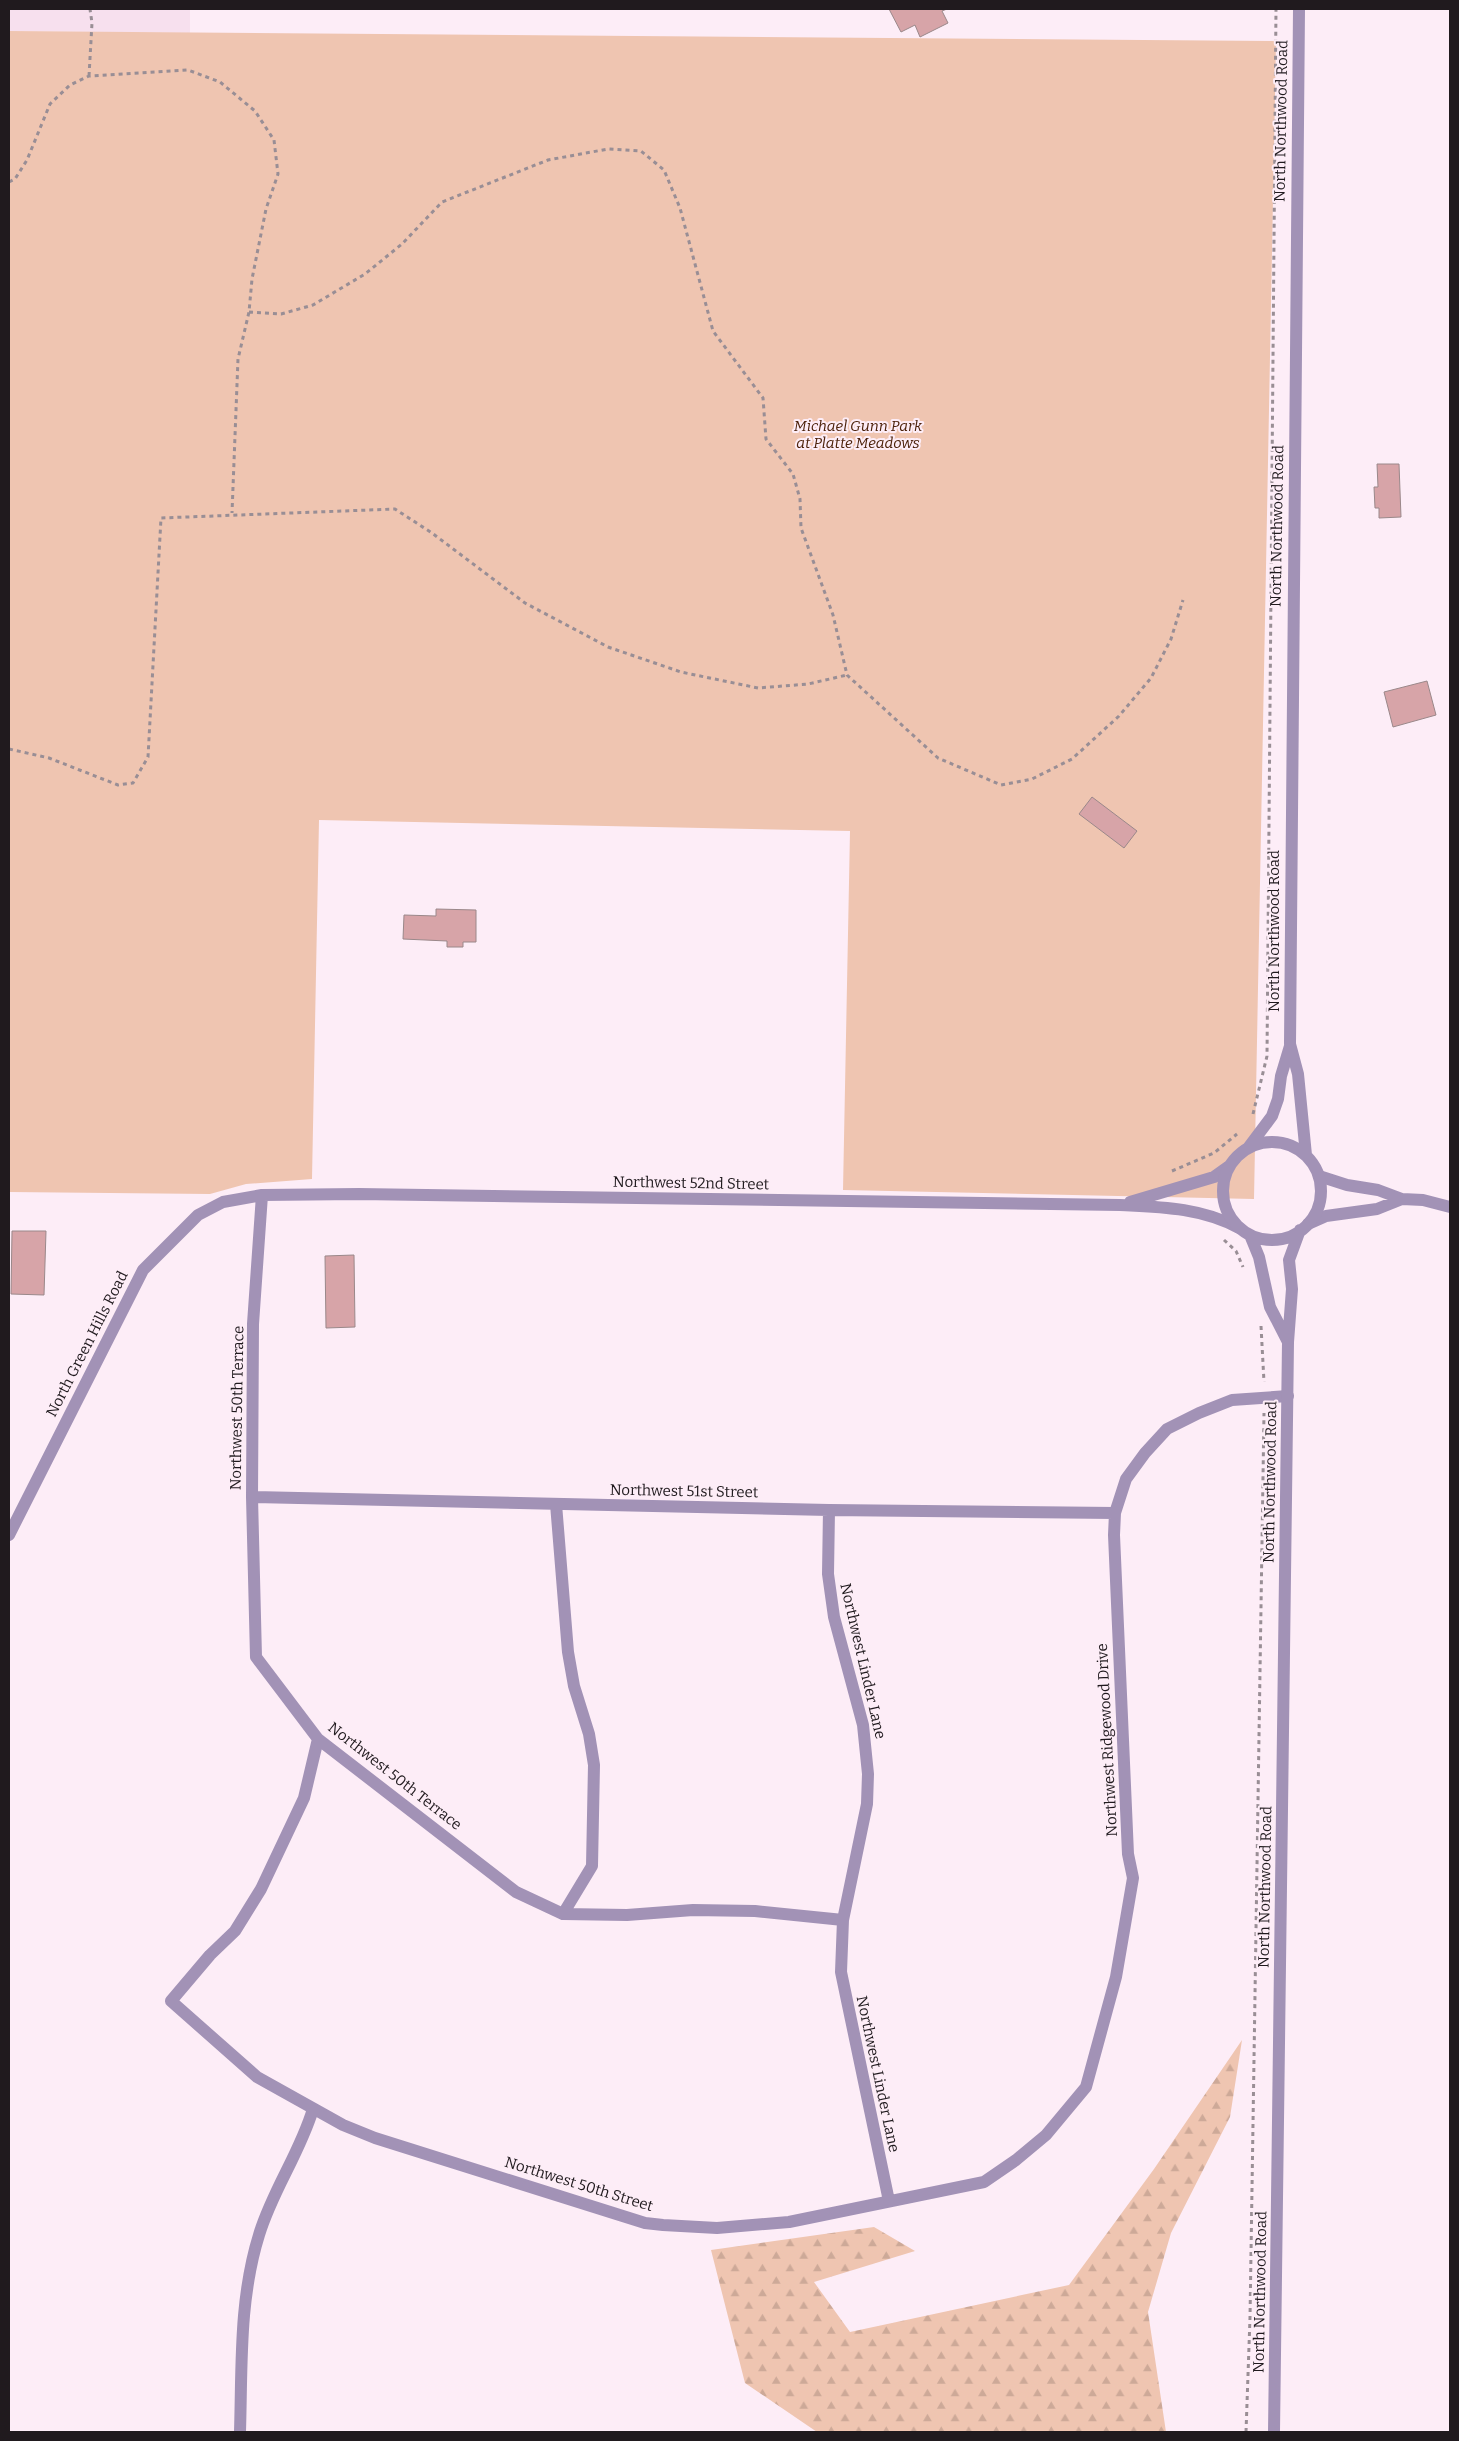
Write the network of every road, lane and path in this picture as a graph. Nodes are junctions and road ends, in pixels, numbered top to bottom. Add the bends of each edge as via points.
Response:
1 (90, 9) edge
2 (1298, 9) edge
3 (89, 76) junction
4 (9, 182) edge
5 (249, 312) junction
6 (232, 513) junction
7 (1183, 600) dead end
8 (847, 675) junction
9 (9, 749) edge
10 (1290, 1044) junction
11 (1248, 1148) junction
12 (1306, 1155) junction
13 (1228, 1167) junction
14 (1319, 1176) junction
15 (262, 1195) junction
16 (1402, 1199) junction
17 (1120, 1205) junction
18 (1450, 1207) edge
19 (1304, 1227) junction
20 (1245, 1231) junction
21 (1288, 1342) junction
22 (1288, 1396) junction
23 (252, 1497) junction
24 (556, 1504) junction
25 (829, 1510) junction
26 (1115, 1513) junction
27 (9, 1535) edge
28 (318, 1739) junction
29 (563, 1914) junction
30 (843, 1920) junction
31 (313, 2109) junction
32 (1016, 2160) joint
33 (889, 2202) junction
34 (240, 2432) edge
35 (1274, 2432) edge

1 - 3 path
2 - 10 street, North Northwood Road
3 - 4 path via 70,85 50,104 27,160 15,179
3 - 5 path via 188,70 220,82 255,111 274,140 278,174 266,209
5 - 6 path via 238,359
5 - 8 path via 281,314 313,305 365,274 402,244 442,202 548,160 608,149 641,151 664,170 680,208 712,331 763,398 766,439 793,474 800,499 801,528 833,614
6 - 8 path via 395,509 525,603 608,647 681,672 758,688 808,684
6 - 9 path via 161,518 148,757 133,783 118,785 49,758
7 - 8 path via 1171,639 1151,678 1119,716 1072,758 1032,779 1001,785 938,758
10 - 11 street, North Northwood Road via 1272,1116
10 - 12 street, North Northwood Road via 1298,1074
11 - 12 street via 1277,1142 1293,1146
11 - 13 street
12 - 14 street
13 - 17 street, Northwest 52nd Street via 1214,1177
13 - 20 street via 1222,1193 1230,1218
14 - 16 street
14 - 19 street via 1320,1201
15 - 17 street, Northwest 52nd Street
15 - 23 street, Northwest 50th Terrace via 254,1324
15 - 27 street, North Green Hills Road via 223,1202 198,1215 143,1270
16 - 18 street
16 - 19 street via 1377,1209 1326,1216
17 - 20 street, Northwest 52nd Street via 1195,1210
19 - 20 street via 1278,1240 1264,1239
19 - 21 street, North Northwood Road via 1289,1260 1292,1289
20 - 21 street, North Northwood Road via 1259,1257 1270,1308
21 - 22 street, North Northwood Road
22 - 26 street, Northwest Ridgewood Drive via 1232,1400 1167,1429 1126,1479
22 - 35 street, North Northwood Road
23 - 24 street, Northwest 51st Street
23 - 28 street, Northwest 50th Terrace via 256,1657
24 - 25 street, Northwest 51st Street
24 - 29 street via 568,1652 594,1765 592,1866
25 - 26 street, Northwest 51st Street
25 - 30 street, Northwest Linder Lane via 828,1574 834,1617 863,1725 868,1774 867,1804
26 - 32 street, Northwest Ridgewood Drive via 1127,1834 1133,1878 1116,1977 1086,2087 1046,2135
28 - 29 street, Northwest 50th Terrace via 516,1892
28 - 31 street, Northwest 50th Street via 304,1798 260,1889 235,1930 170,2001 257,2078
29 - 30 street, Northwest 50th Terrace via 755,1911
30 - 33 street, Northwest Linder Lane via 843,1989
31 - 33 street, Northwest 50th Street via 375,2138 645,2223 717,2228 753,2226
31 - 34 street via 308,2126 275,2192 259,2235 248,2281 242,2331
32 - 33 street, Northwest 50th Street via 984,2182

